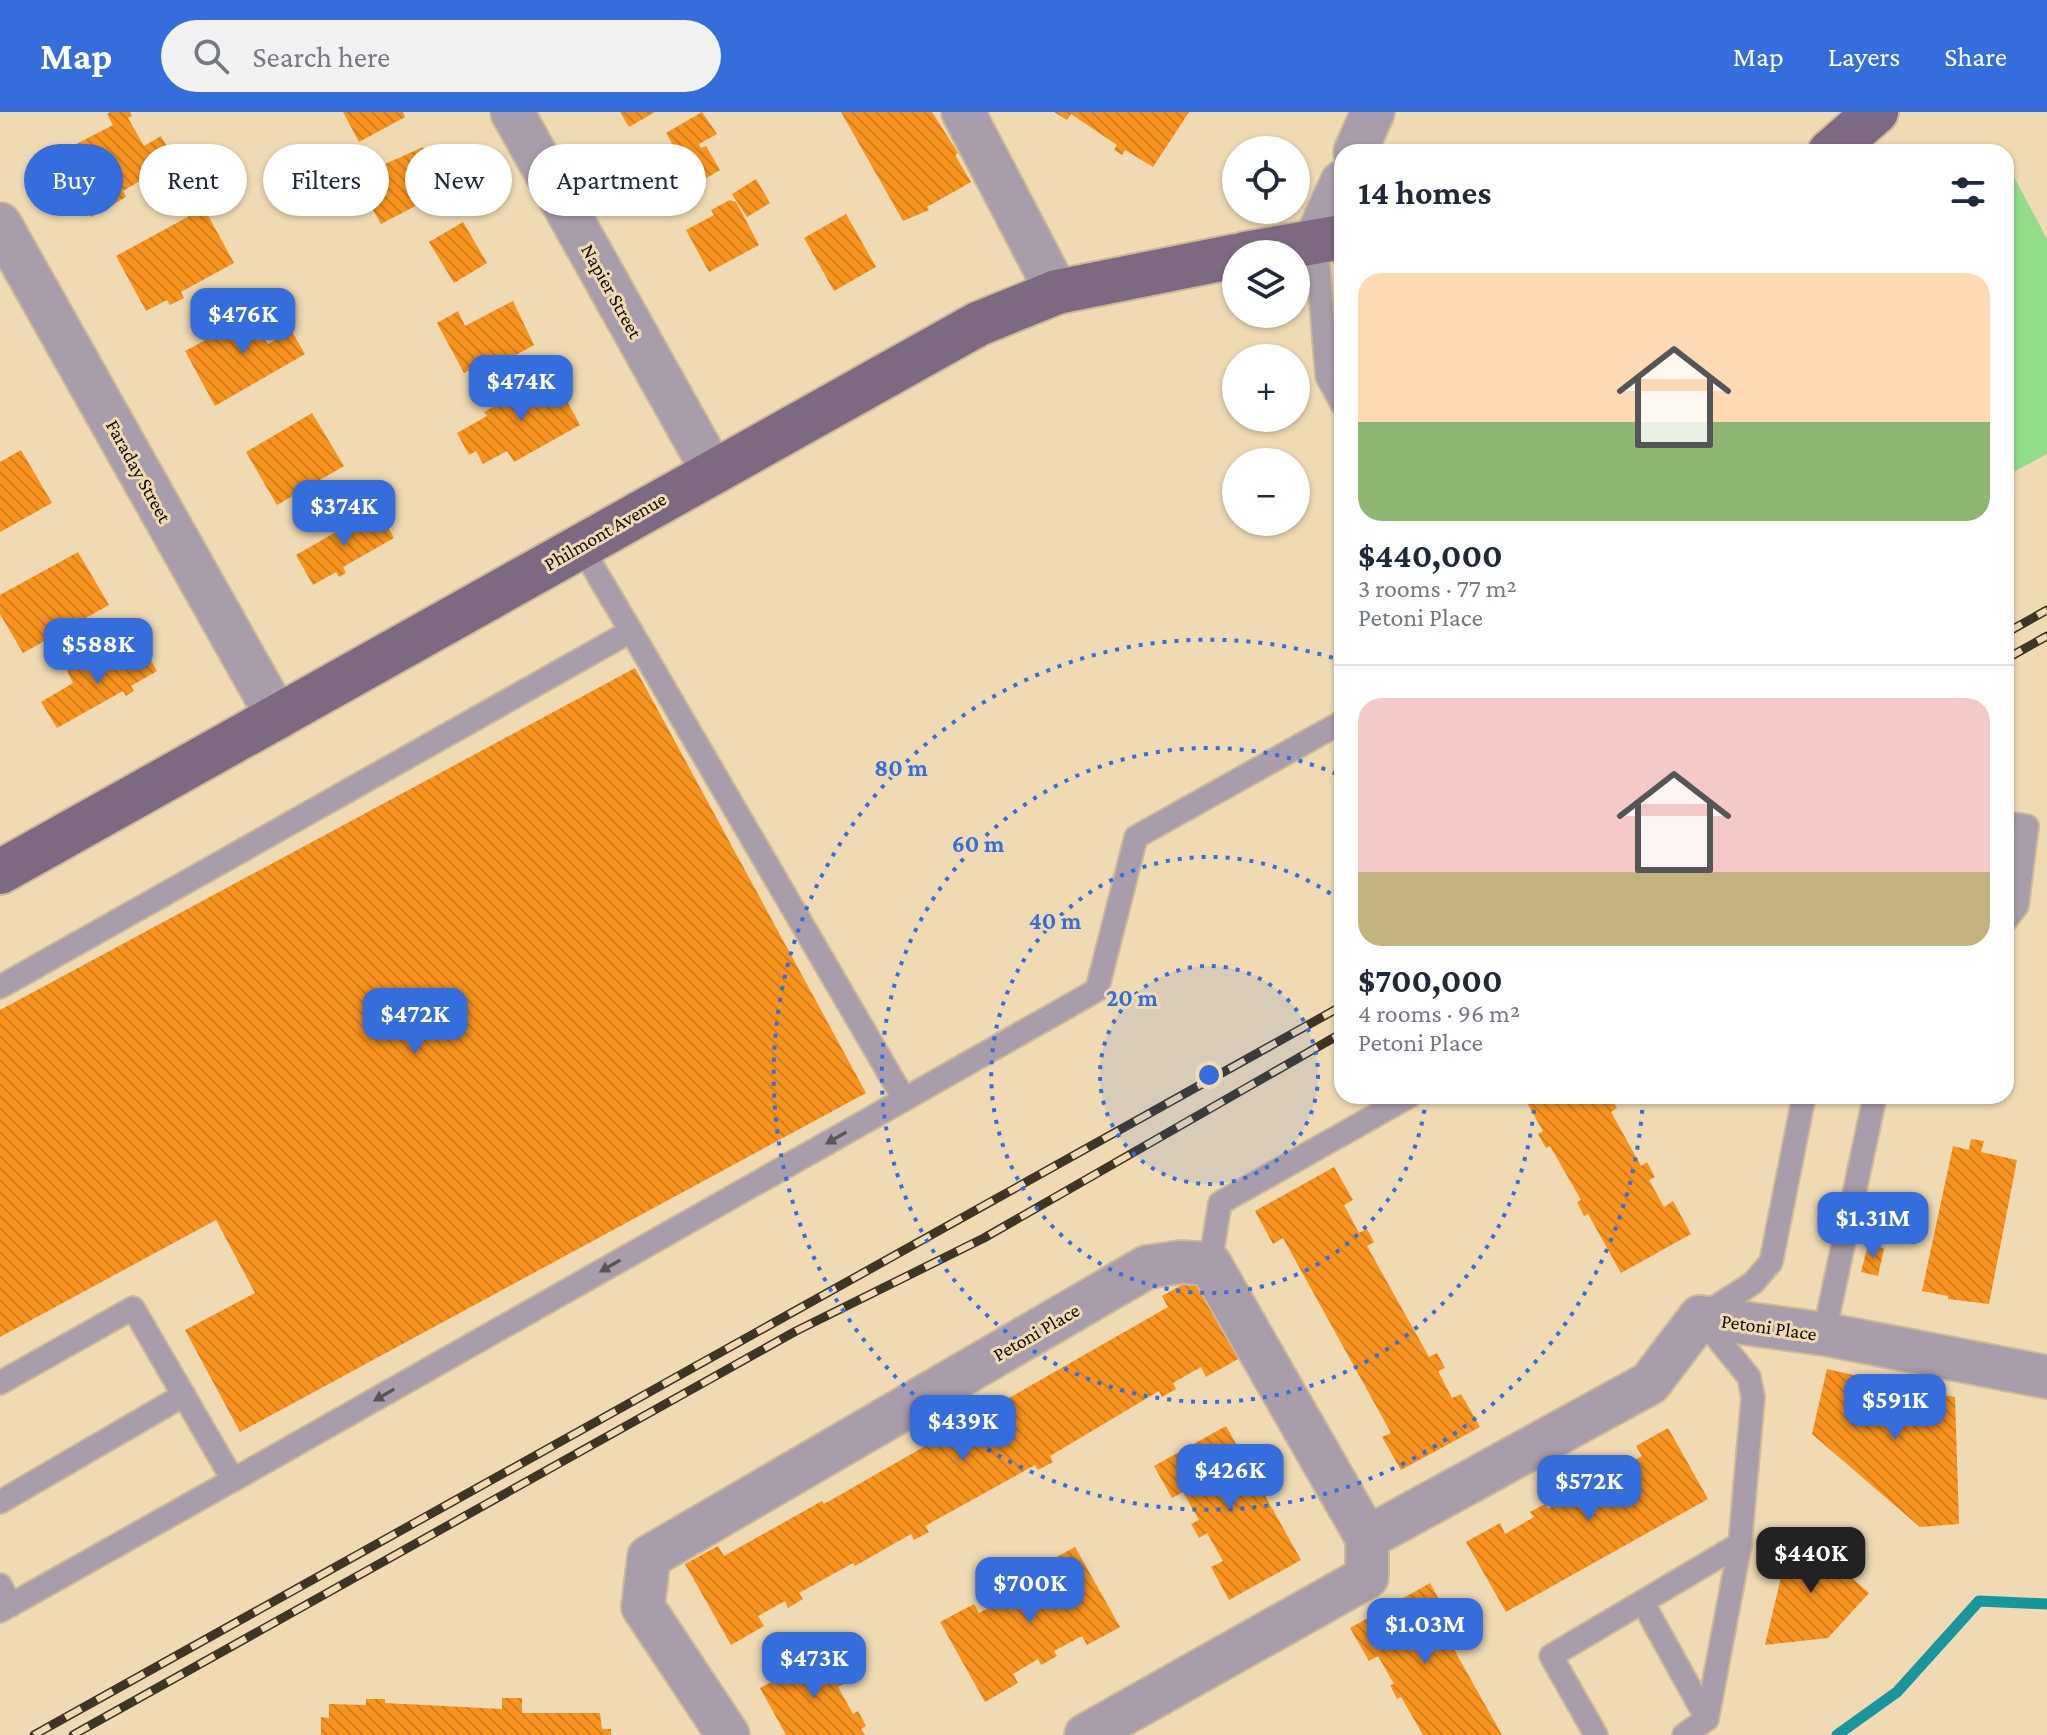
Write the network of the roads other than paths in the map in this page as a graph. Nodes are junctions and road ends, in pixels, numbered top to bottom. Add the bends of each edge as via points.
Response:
1 (512, 112) edge
2 (963, 112) edge
3 (1373, 112) edge
4 (1876, 112) edge
5 (1359, 144) edge
6 (1839, 144) edge
7 (1334, 216) edge
8 (0, 224) edge
9 (1329, 238) edge
10 (1222, 259) edge
11 (1057, 292) junction
12 (1334, 389) edge
13 (712, 470) junction
14 (580, 545) junction
15 (631, 631) junction
16 (278, 718) junction
17 (1334, 726) edge
18 (2014, 824) edge
19 (0, 872) edge
20 (2014, 910) edge
21 (0, 987) edge
22 (904, 1099) junction
23 (1396, 1104) edge
24 (1802, 1104) edge
25 (1873, 1104) edge
26 (1210, 1264) junction
27 (1700, 1317) junction
28 (1824, 1334) junction
29 (2047, 1377) edge
30 (0, 1383) edge
31 (184, 1395) junction
32 (233, 1480) junction
33 (0, 1502) edge
34 (1367, 1538) junction
35 (1740, 1544) junction
36 (4, 1601) edge
37 (1643, 1603) junction
38 (1707, 1719) junction
39 (728, 1735) edge
40 (1086, 1735) edge
41 (1596, 1735) edge
42 (1684, 1735) edge

1 - 13 street, Napier Street
2 - 11 street
3 - 5 street
4 - 6 main road
7 - 9 street
8 - 16 street, Faraday Street
9 - 12 lane via 1327,376
10 - 11 main road, Philmont Avenue
11 - 13 main road, Philmont Avenue via 978,324
13 - 14 main road, Philmont Avenue
14 - 15 lane
14 - 16 main road, Philmont Avenue
15 - 21 lane
15 - 22 lane
16 - 19 main road, Philmont Avenue
17 - 22 lane via 1136,837 1097,990
18 - 20 lane via 2027,826
22 -> 32 lane
23 - 26 lane via 1220,1203
24 - 27 lane via 1771,1262 1753,1283
25 - 28 lane
26 - 34 street
26 - 39 street, Petoni Place via 1147,1267 649,1557 643,1607
27 - 28 street, Petoni Place
27 - 34 street, Petoni Place via 1650,1383
27 - 35 lane via 1749,1377 1753,1397
28 - 29 street, Petoni Place
30 - 31 lane via 133,1308
31 - 32 lane
31 - 33 lane
32 - 36 lane
34 - 40 street via 1367,1577
35 - 37 lane
35 - 38 lane
37 - 38 lane
37 - 41 lane via 1551,1656
38 - 42 lane

